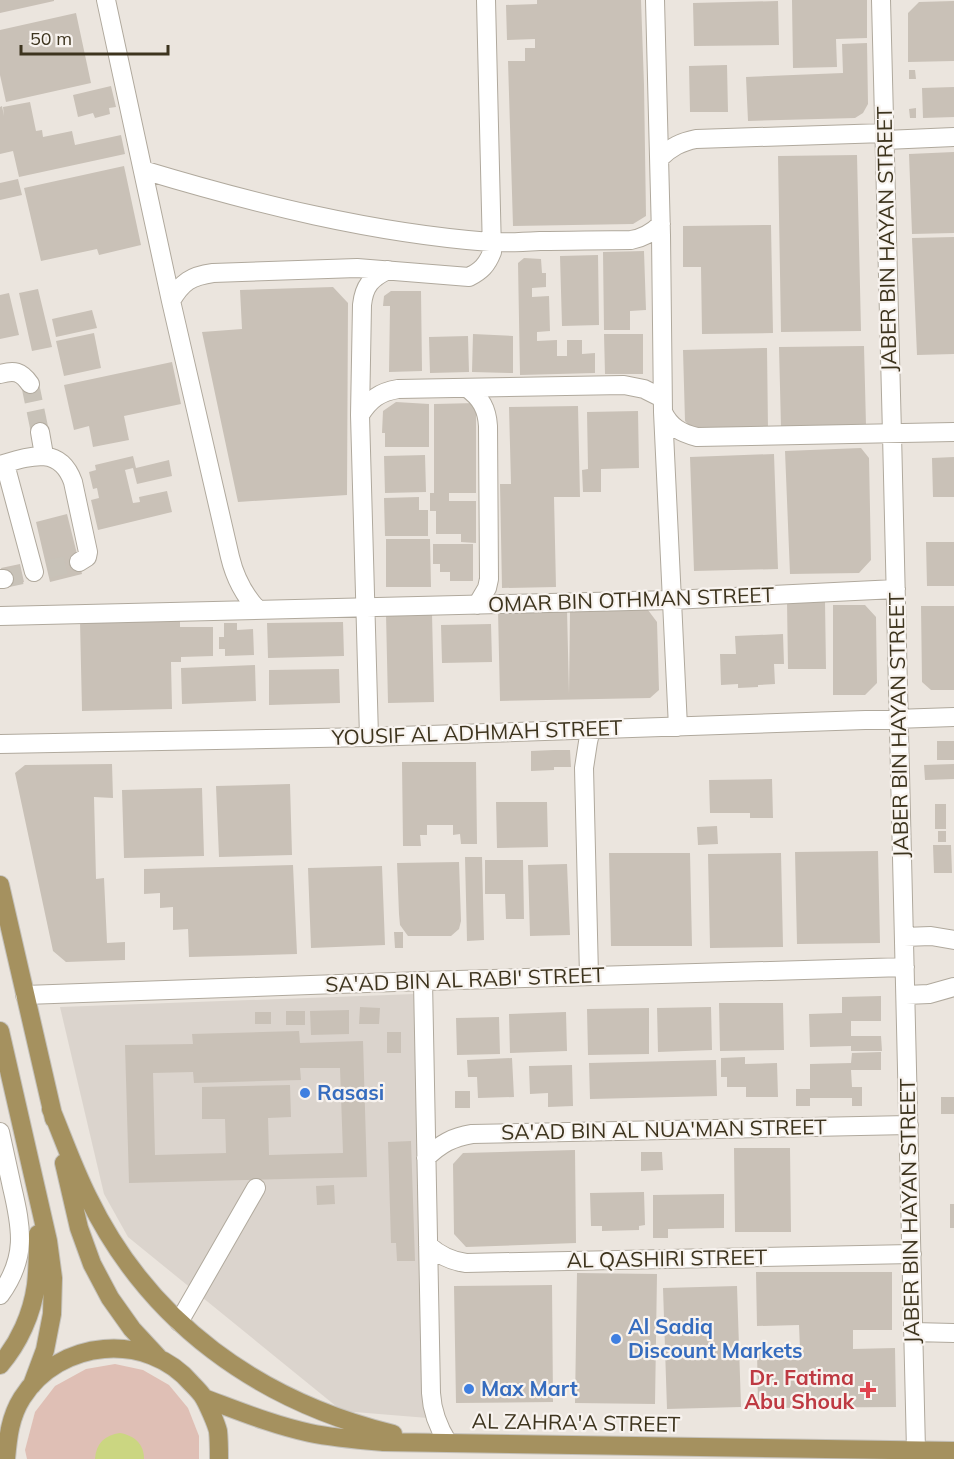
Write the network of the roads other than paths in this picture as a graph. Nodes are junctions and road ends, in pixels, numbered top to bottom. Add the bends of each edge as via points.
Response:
1 (106, 0) edge
2 (486, 0) edge
3 (655, 0) edge
4 (881, 0) edge
5 (885, 136) junction
6 (954, 136) edge
7 (660, 158) junction
8 (143, 170) junction
9 (661, 224) junction
10 (492, 242) junction
11 (388, 270) junction
12 (171, 301) junction
13 (0, 374) edge
14 (30, 384) dead end
15 (467, 388) junction
16 (662, 405) junction
17 (360, 415) junction
18 (40, 432) tunnel mouth
19 (954, 432) edge
20 (892, 434) junction
21 (44, 455) junction
22 (2, 465) edge
23 (79, 562) dead end
24 (35, 572) dead end
25 (896, 588) junction
26 (672, 600) junction
27 (477, 605) junction
28 (365, 607) junction
29 (258, 610) junction
30 (0, 616) edge
31 (954, 717) edge
32 (898, 719) junction
33 (678, 727) junction
34 (591, 729) junction
35 (369, 737) junction
36 (0, 744) edge
37 (0, 885) edge
38 (904, 937) junction
39 (951, 943) edge
40 (905, 967) junction
41 (589, 976) junction
42 (423, 981) junction
43 (954, 987) edge
44 (25, 995) junction
45 (906, 995) junction
46 (0, 1031) edge
47 (51, 1109) junction
48 (909, 1125) junction
49 (0, 1132) edge
50 (426, 1158) junction
51 (256, 1188) dead end
52 (40, 1205) junction
53 (428, 1245) junction
54 (912, 1254) junction
55 (6, 1267) edge
56 (0, 1295) edge
57 (179, 1322) junction
58 (913, 1332) junction
59 (954, 1333) edge
60 (158, 1358) junction
61 (0, 1365) edge
62 (32, 1385) junction
63 (204, 1398) junction
64 (8, 1414) edge
65 (421, 1441) junction
66 (448, 1443) junction
67 (916, 1450) junction
68 (954, 1451) edge
69 (6, 1459) edge
70 (219, 1459) edge

1 - 8 street
2 - 10 street
3 - 7 street
4 - 5 street, JABER BIN HAYAN STREET
5 - 6 street
5 - 7 street via 696,138 682,141
5 - 20 street, JABER BIN HAYAN STREET
7 - 9 street
8 - 10 street via 211,191 350,222
8 - 12 street
9 - 10 street via 648,235 631,240
9 - 16 street
10 - 11 street via 487,263 469,277
11 - 12 street via 326,268 213,273 188,280
11 - 17 street via 377,275 363,293
12 - 29 street via 234,572
13 - 14 street via 16,372
15 - 16 street via 624,386 644,389
15 - 17 street via 386,391 375,396
15 - 27 street via 477,395 488,415 489,579
16 - 20 street via 667,421 697,437
16 - 26 street
17 - 28 street
18 - 21 street
19 - 20 street
20 - 25 street, JABER BIN HAYAN STREET
21 - 22 street
21 - 23 street via 55,458 70,472 88,552
22 - 24 street
25 - 26 street, OMAR BIN OTHMAN STREET
25 - 32 street, JABER BIN HAYAN STREET
26 - 27 street, OMAR BIN OTHMAN STREET
26 - 33 street
27 - 28 street, OMAR BIN OTHMAN STREET
28 - 29 street, OMAR BIN OTHMAN STREET
28 - 35 street
29 - 30 street, OMAR BIN OTHMAN STREET
31 - 32 street, YOUSIF AL ADHMAH STREET
32 - 33 street, YOUSIF AL ADHMAH STREET
32 - 38 street, JABER BIN HAYAN STREET
33 - 34 street, YOUSIF AL ADHMAH STREET
34 - 35 street, YOUSIF AL ADHMAH STREET
34 - 41 street via 584,768
35 - 36 street, YOUSIF AL ADHMAH STREET
37 - 44 main road
38 - 39 street via 925,936
38 - 40 street, JABER BIN HAYAN STREET
40 - 41 street, SA'AD BIN AL RABI' STREET
40 - 45 street, JABER BIN HAYAN STREET
41 - 42 street, SA'AD BIN AL RABI' STREET
42 - 44 street, SA'AD BIN AL RABI' STREET
42 - 50 street
43 - 45 street
44 - 47 main road
45 - 48 street, JABER BIN HAYAN STREET
46 - 52 main road
47 - 57 main road via 88,1197 111,1238 131,1268
47 - 60 main road via 79,1228 92,1264 110,1298
48 - 50 street, SA'AD BIN AL NUA'MAN STREET via 472,1134 447,1140
48 - 54 street, JABER BIN HAYAN STREET
49 - 55 street via 20,1224 18,1258
50 - 53 street
51 - 57 street
52 - 61 main road via 36,1286 30,1314
52 - 62 main road via 53,1278 52,1314 45,1350
53 - 54 street, AL QASHIRI STREET via 445,1258 466,1263
53 - 66 street via 432,1407
54 - 58 street, JABER BIN HAYAN STREET
55 - 56 street
57 - 65 main road via 211,1350 284,1395 336,1417
58 - 59 street
58 - 67 street, JABER BIN HAYAN STREET
60 - 62 main road via 132,1349 104,1348 77,1353 52,1366
60 - 63 main road via 184,1375
62 - 64 main road
63 - 65 main road, AL ZAHRA'A STREET via 308,1433 346,1439
63 - 70 main road via 218,1431
64 - 69 main road
65 - 66 main road, AL ZAHRA'A STREET
66 - 67 main road, AL ZAHRA'A STREET
67 - 68 main road, AL ZAHRA'A STREET

